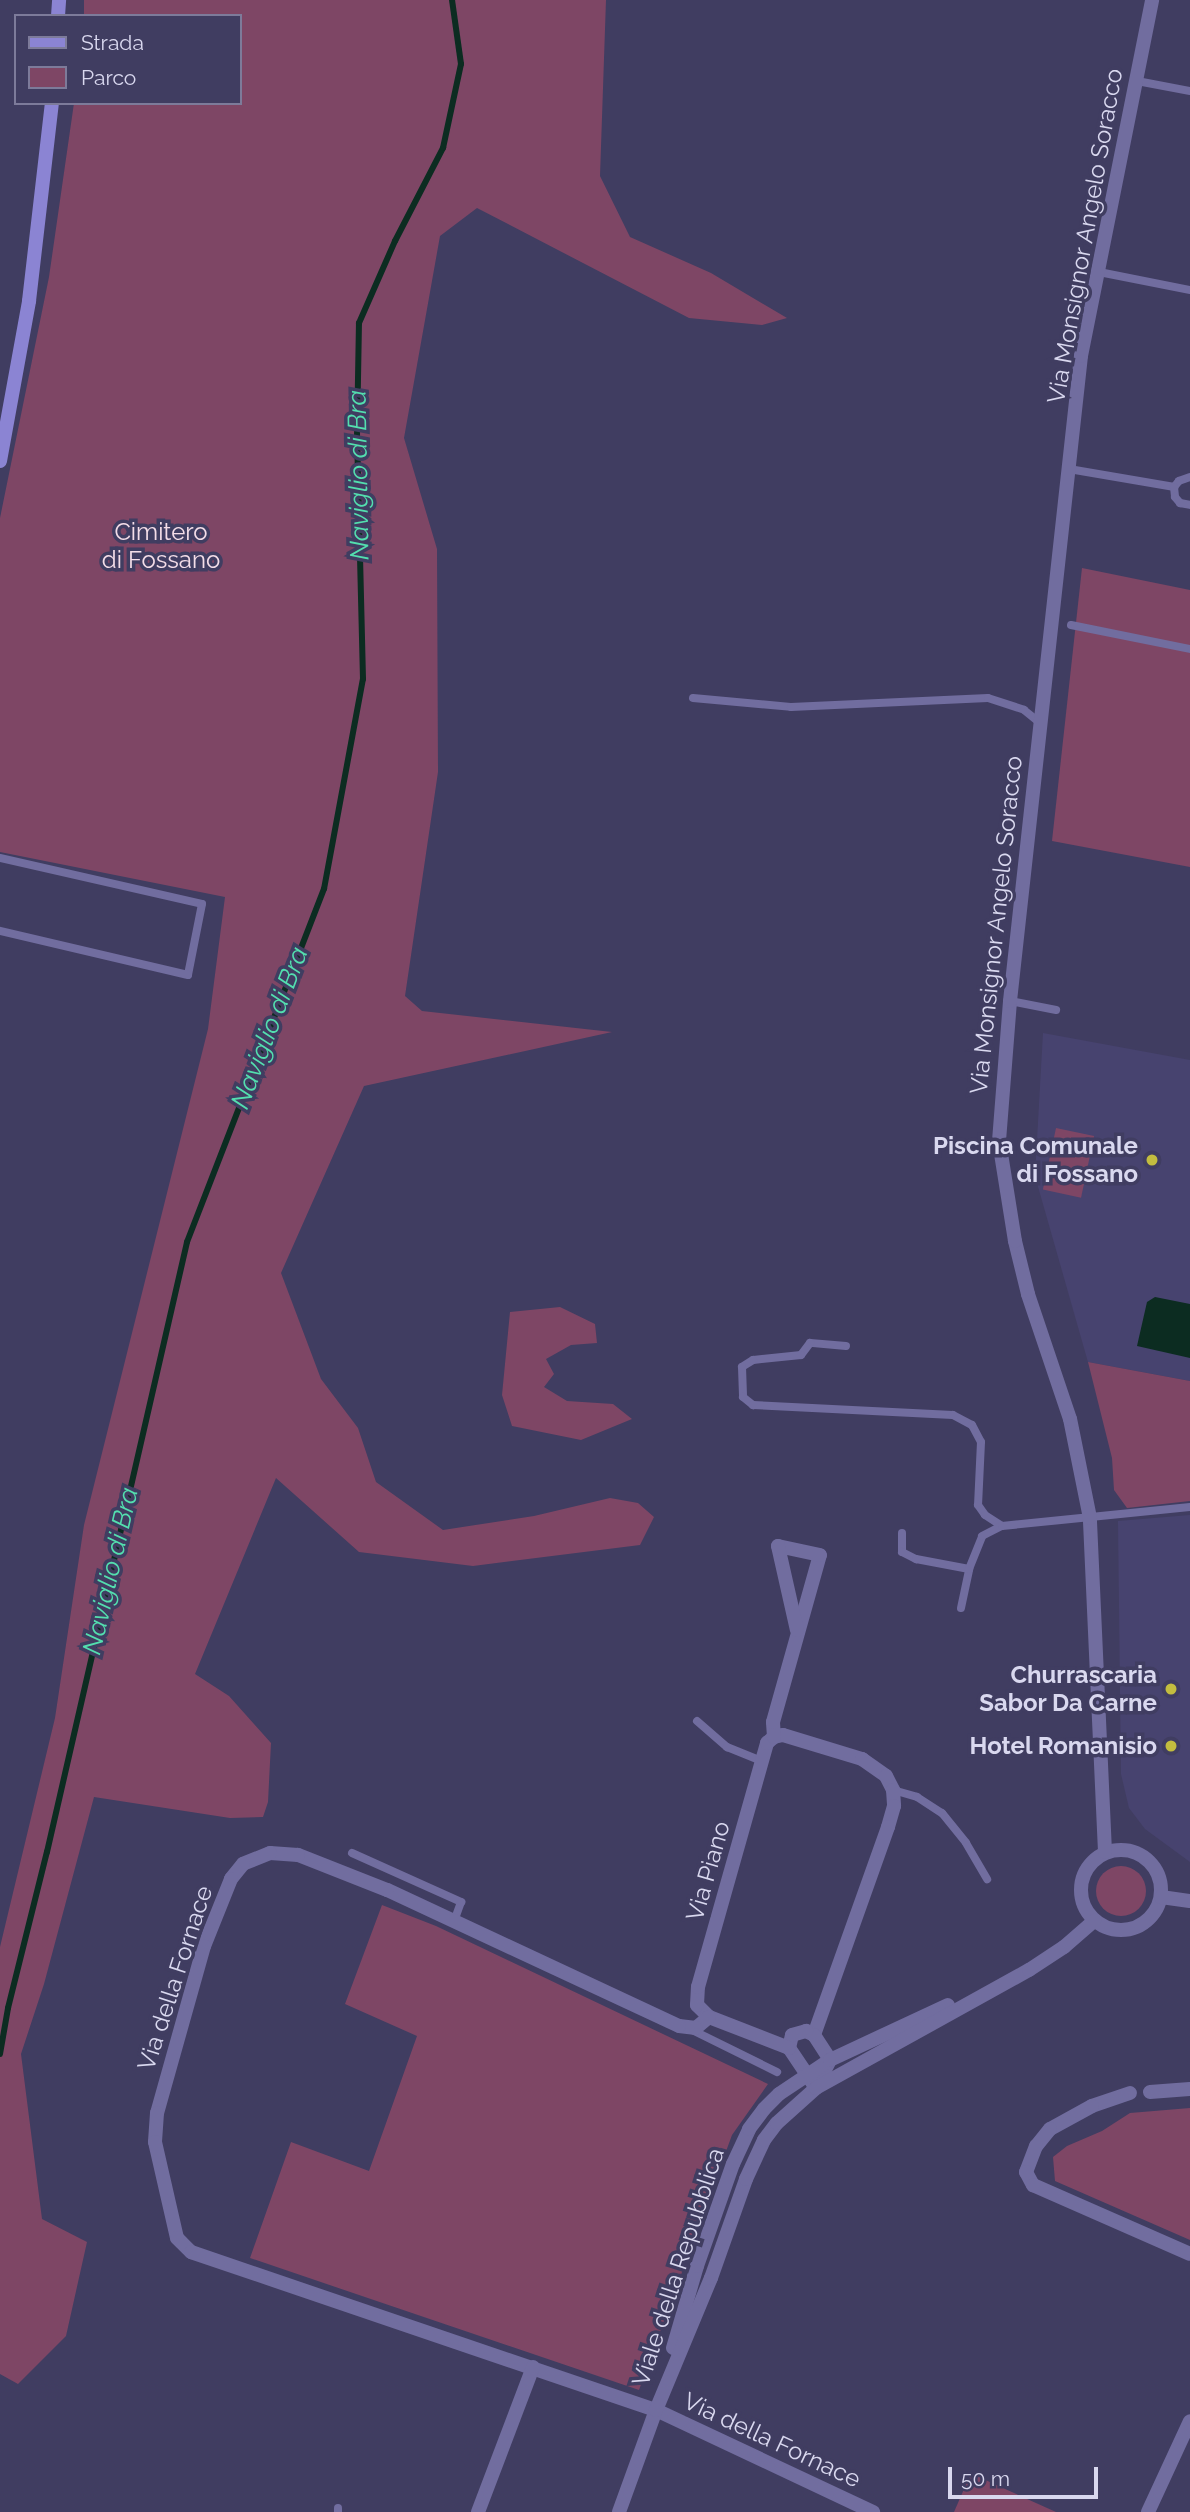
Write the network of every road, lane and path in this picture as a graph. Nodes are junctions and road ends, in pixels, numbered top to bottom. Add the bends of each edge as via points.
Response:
1 (1152, 0) edge
2 (1137, 81) junction
3 (1190, 91) edge
4 (52, 105) edge
5 (1099, 272) junction
6 (1190, 290) edge
7 (0, 461) edge
8 (1069, 468) junction
9 (1190, 477) edge
10 (1174, 487) junction
11 (1190, 505) edge
12 (1071, 625) dead end
13 (1190, 649) edge
14 (693, 698) dead end
15 (1040, 722) junction
16 (0, 858) edge
17 (0, 931) edge
18 (1010, 1001) junction
19 (1056, 1010) dead end
20 (846, 1346) dead end
21 (1190, 1507) edge
22 (1090, 1518) junction
23 (1002, 1526) junction
24 (902, 1533) dead end
25 (969, 1569) junction
26 (961, 1608) dead end
27 (797, 1630) junction
28 (697, 1721) dead end
29 (774, 1737) junction
30 (762, 1761) junction
31 (893, 1790) junction
32 (1105, 1852) junction
33 (352, 1853) dead end
34 (987, 1879) dead end
35 (1161, 1897) junction
36 (1190, 1901) edge
37 (454, 1921) junction
38 (1094, 1921) junction
39 (1029, 1970) junction
40 (709, 2017) junction
41 (689, 2029) junction
42 (814, 2035) junction
43 (789, 2048) junction
44 (830, 2060) junction
45 (777, 2072) dead end
46 (807, 2074) junction
47 (816, 2088) junction
48 (1190, 2089) edge
49 (1150, 2092) dead end
50 (1130, 2093) dead end
51 (1190, 2254) edge
52 (533, 2367) junction
53 (656, 2410) junction
54 (1190, 2421) edge
55 (478, 2512) edge
56 (619, 2512) edge
57 (873, 2512) edge
58 (1148, 2512) edge

1 - 2 street, Via Monsignor Angelo Soracco
2 - 3 lane
2 - 5 street, Via Monsignor Angelo Soracco
4 - 7 main road via 29,301
5 - 6 lane
5 - 8 street, Via Monsignor Angelo Soracco via 1081,356
8 - 10 lane
8 - 15 street, Via Monsignor Angelo Soracco
9 - 10 lane
10 - 11 lane via 1175,498
12 - 13 lane
14 - 15 lane via 791,707 988,698 1024,710
15 - 18 street, Via Monsignor Angelo Soracco
16 - 17 lane via 202,904 188,975
18 - 19 lane
18 - 22 street, Via Monsignor Angelo Soracco via 999,1141 1005,1189 1028,1294 1070,1419
20 - 23 lane via 810,1343 801,1355 752,1360 742,1367 743,1397 752,1405 953,1415 972,1425 981,1442 978,1505
21 - 22 lane
22 - 23 lane
22 - 32 street, Via Monsignor Angelo Soracco
23 - 25 lane via 982,1536
24 - 25 lane via 902,1552
25 - 26 lane
27 - 27 street, Via Piano via 820,1555 778,1546 781,1558
27 - 29 street, Via Piano via 773,1722
28 - 30 lane via 727,1747
29 - 30 street, Via Piano via 767,1743
29 - 31 street via 783,1735 862,1759 886,1776
30 - 40 street, Via Piano via 696,1995 697,2005
31 - 34 lane via 917,1797 942,1813
31 - 42 street via 888,1827
32 - 35 street via 1139,1853 1153,1864
32 - 38 street via 1091,1861 1081,1883 1084,1908
33 - 37 lane via 461,1902
35 - 36 street
35 - 38 street via 1155,1912 1126,1930
37 - 41 street, Via della Fornace
37 - 52 street, Via della Fornace via 298,1855 270,1853 243,1864 231,1879 204,1946 157,2113 155,2142 177,2238 191,2252
38 - 39 street, Viale della Repubblica
39 - 44 street, Viale della Repubblica
39 - 47 street, Viale della Repubblica
40 - 41 street via 703,2025
40 - 43 street
41 - 45 lane
42 - 43 street via 806,2031 792,2035
42 - 44 street
43 - 46 street
44 - 46 street, Viale della Repubblica
44 - 47 street
46 - 47 street
46 - 53 street, Viale della Repubblica via 764,2109 733,2164 697,2266
47 - 53 street, Viale della Repubblica via 764,2140
48 - 49 street
50 - 51 street via 1092,2106 1051,2129 1036,2146 1026,2172 1033,2185
52 - 53 street, Via della Fornace
52 - 55 street
53 - 56 street, Viale della Repubblica
53 - 57 street, Via della Fornace
54 - 58 street

